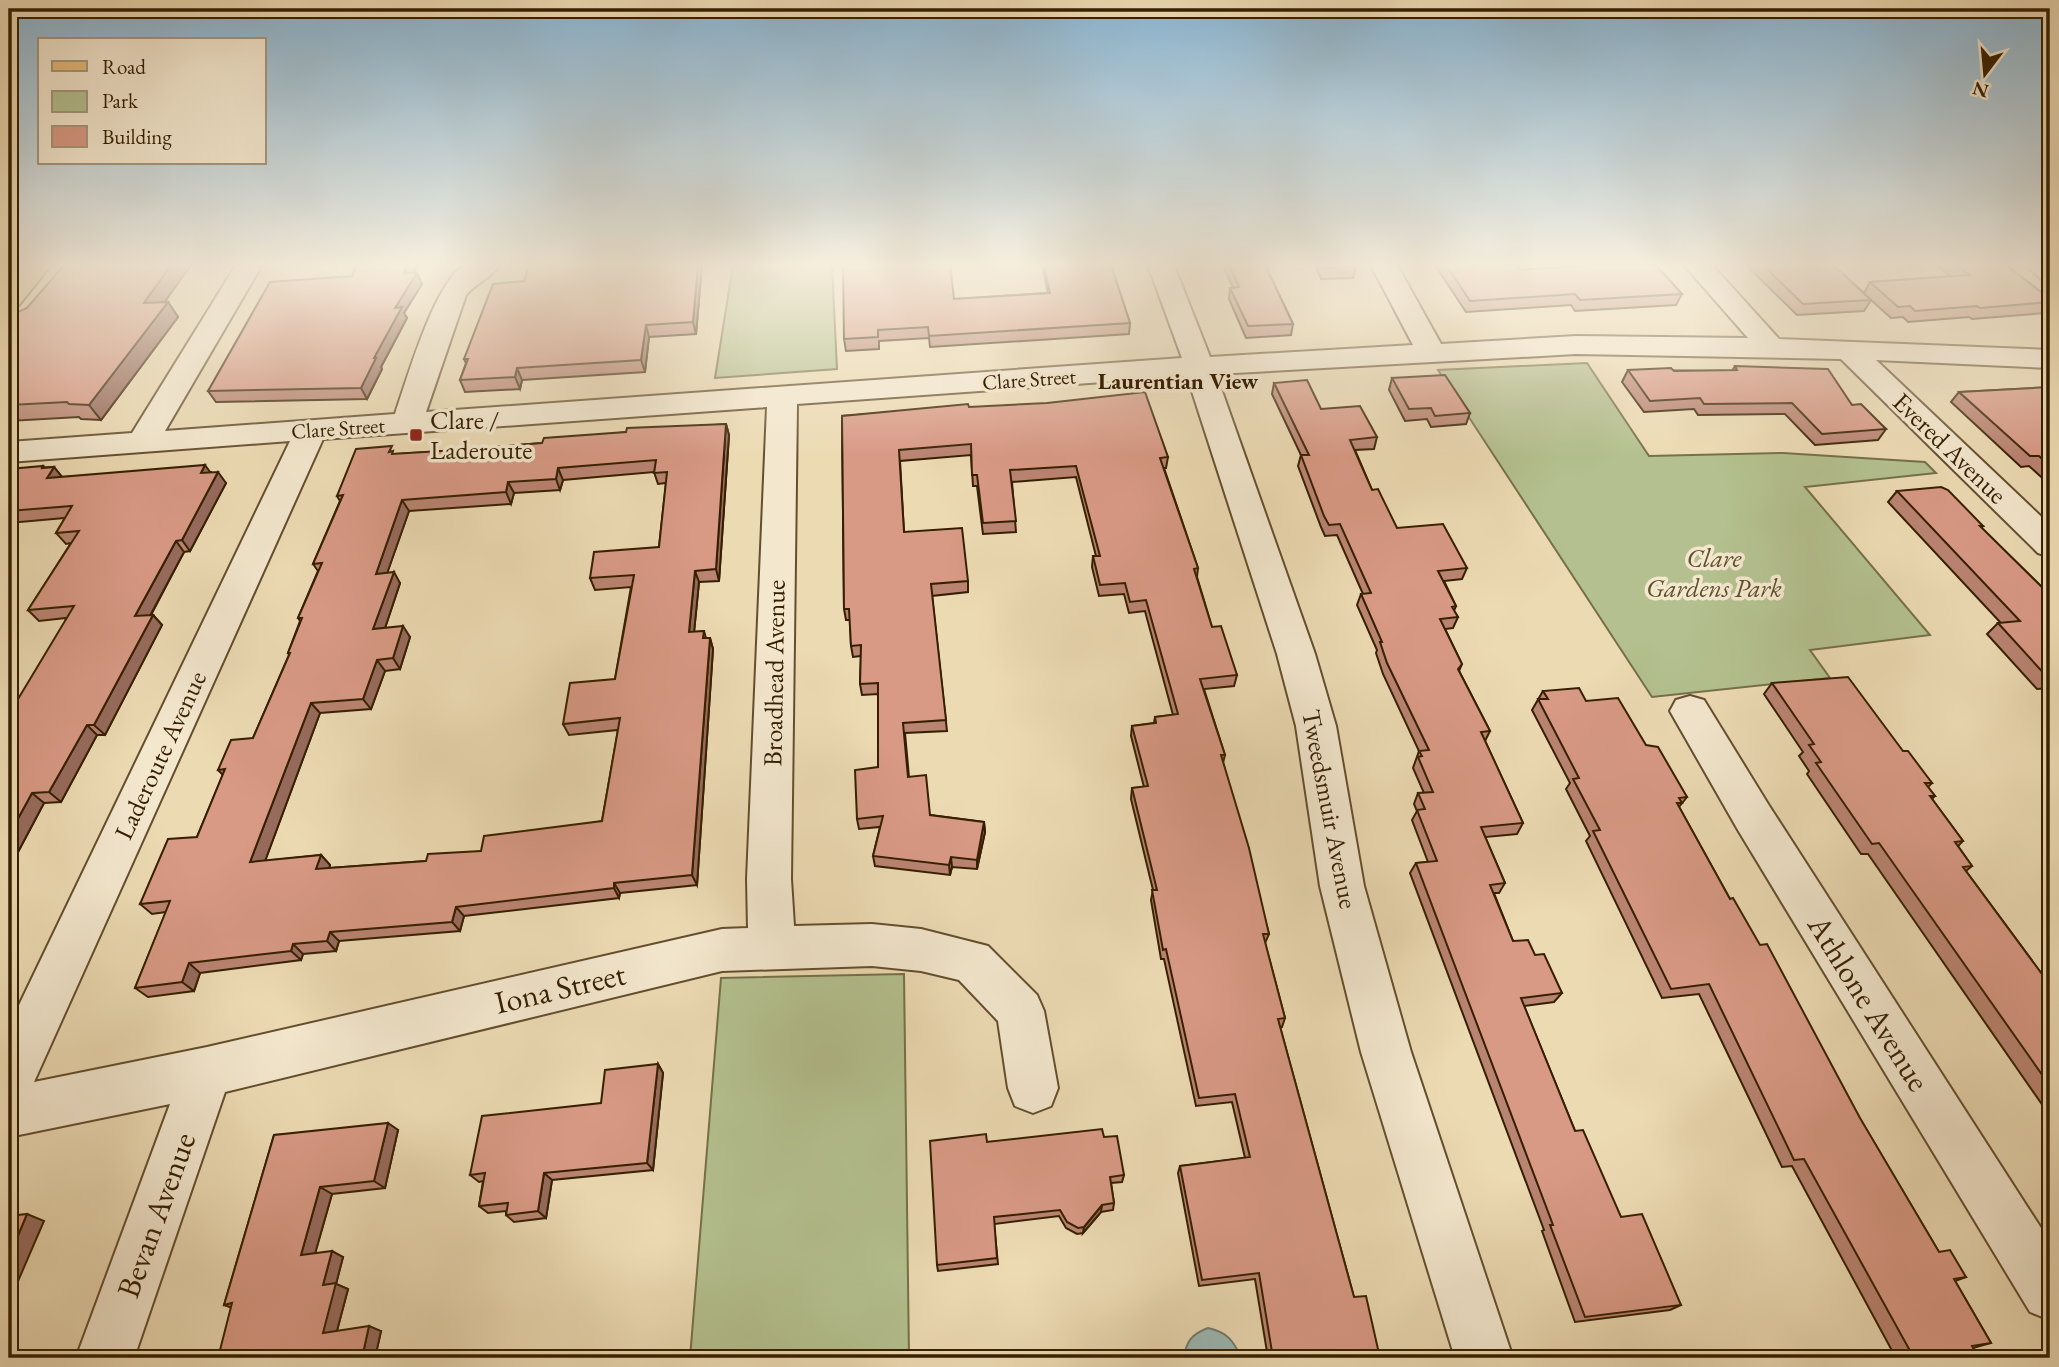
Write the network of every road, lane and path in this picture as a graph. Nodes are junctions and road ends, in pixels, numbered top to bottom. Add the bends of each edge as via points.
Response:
1 (211, 329) edge
2 (440, 329) edge
3 (1185, 329) edge
4 (1419, 329) edge
5 (1755, 329) edge
6 (1771, 347) junction
7 (1850, 351) junction
8 (1433, 355) junction
9 (2050, 359) edge
10 (1199, 366) junction
11 (782, 398) junction
12 (407, 423) junction
13 (311, 430) junction
14 (143, 441) junction
15 (9, 452) edge
16 (2050, 545) edge
17 (1690, 711) dead end
18 (772, 947) junction
19 (207, 1072) junction
20 (9, 1080) edge
21 (1033, 1088) dead end
22 (9, 1112) edge
23 (2050, 1292) edge
24 (105, 1358) edge
25 (1484, 1358) edge

1 - 14 street
2 - 12 street
3 - 10 street, Tweedsmuir Avenue
4 - 8 street
5 - 6 street
6 - 7 street, Clare Street
6 - 8 street, Clare Street via 1576,345
7 - 9 street, Clare Street
7 - 16 street, Evered Avenue
8 - 10 street, Clare Street
10 - 11 street, Clare Street
10 - 25 street, Tweedsmuir Avenue via 1317,726 1342,886 1376,1014
11 - 12 street, Clare Street
11 - 18 street, Broadhead Avenue via 769,880
12 - 13 street, Clare Street
13 - 14 street, Clare Street
13 - 20 street, Laderoute Avenue
14 - 15 street, Clare Street
17 - 23 street, Athlone Avenue
18 - 19 street, Iona Street via 722,950
18 - 21 street, Iona Street via 872,945 972,961 1020,1011
19 - 22 street, Iona Street
19 - 24 street, Bevan Avenue

